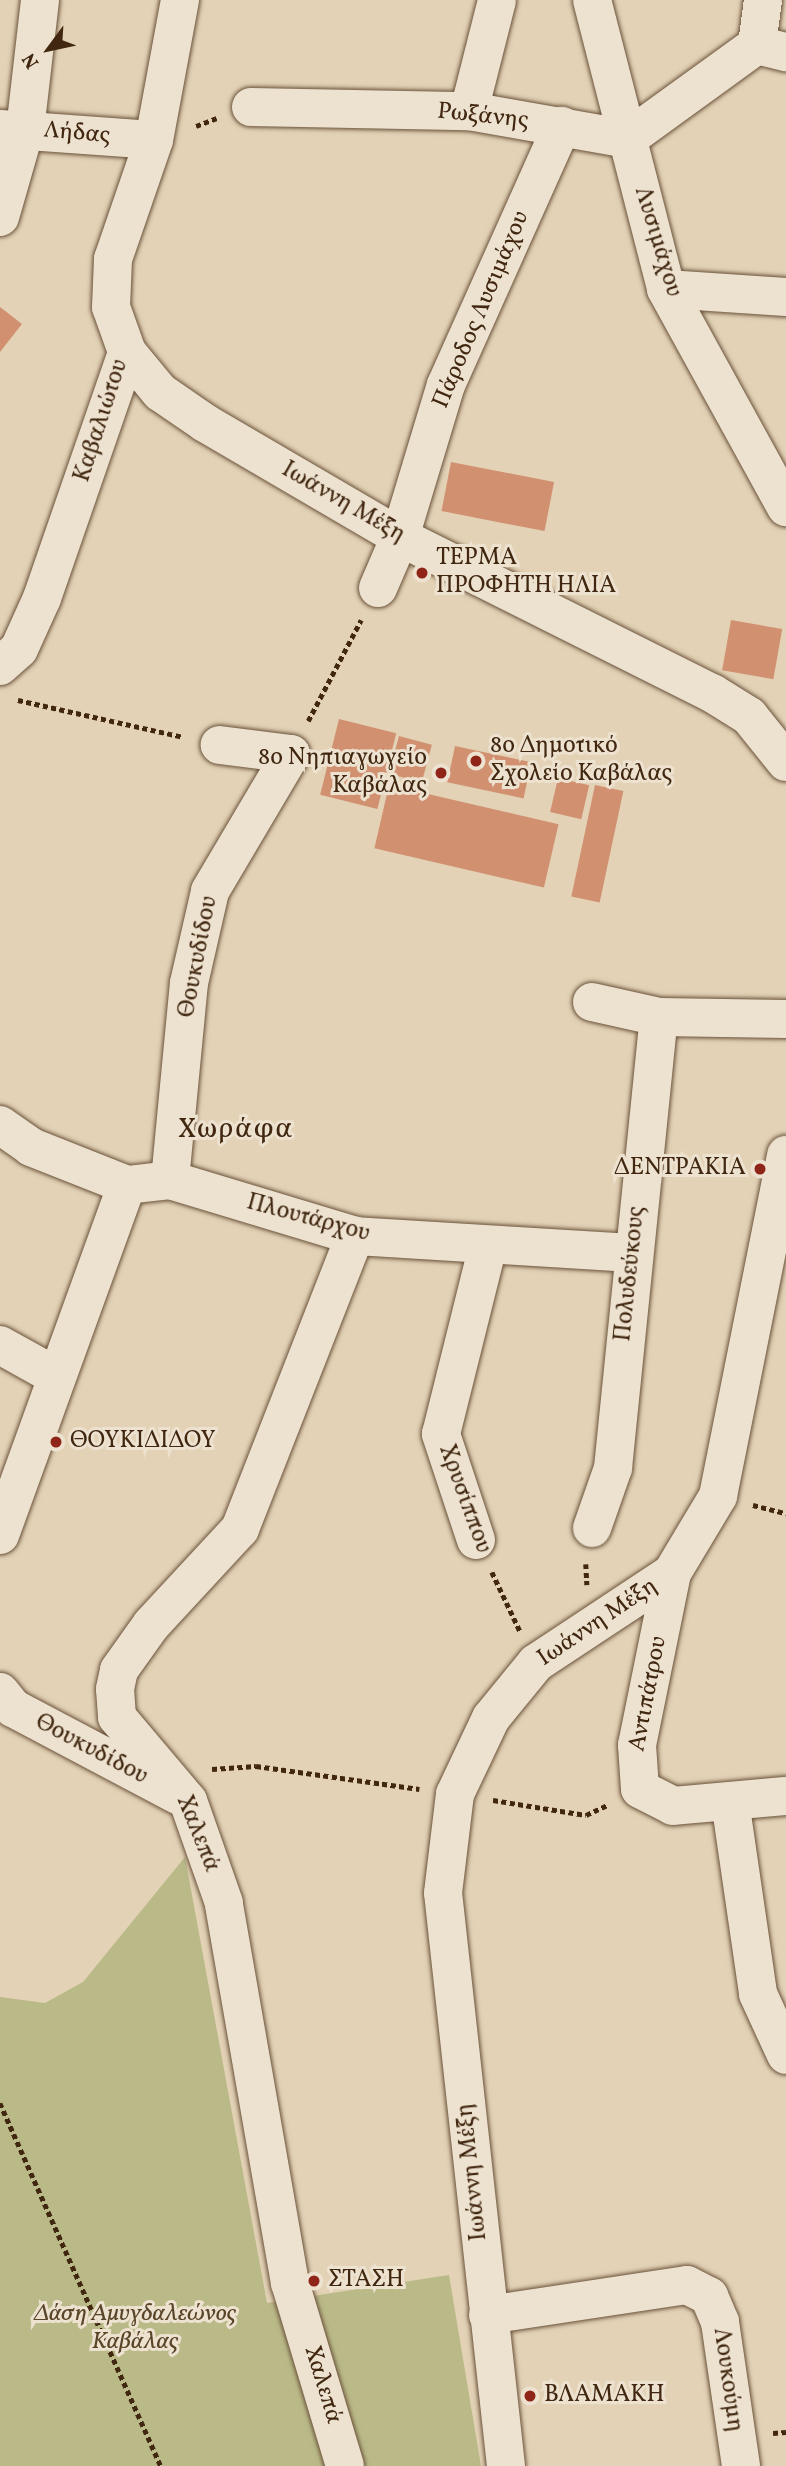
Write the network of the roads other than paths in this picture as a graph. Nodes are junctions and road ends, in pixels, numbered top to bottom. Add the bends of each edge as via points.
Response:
1 (40, 0) edge
2 (180, 0) edge
3 (497, 0) edge
4 (592, 0) edge
5 (762, 0) edge
6 (771, 49) edge
7 (251, 107) road end
8 (469, 111) junction
9 (562, 126) junction
10 (13, 130) edge
11 (627, 139) junction
12 (154, 141) junction
13 (0, 217) edge
14 (666, 289) junction
15 (786, 298) edge
16 (127, 352) junction
17 (785, 506) edge
18 (400, 537) junction
19 (378, 588) road end
20 (2, 681) edge
21 (220, 745) road end
22 (786, 762) edge
23 (592, 1002) dead end
24 (659, 1017) junction
25 (786, 1019) edge
26 (0, 1125) edge
27 (786, 1155) edge
28 (170, 1180) junction
29 (127, 1185) junction
30 (355, 1236) junction
31 (488, 1245) junction
32 (633, 1253) junction
33 (0, 1345) edge
34 (54, 1375) junction
35 (592, 1528) road end
36 (0, 1535) edge
37 (476, 1540) road end
38 (672, 1573) junction
39 (0, 1692) edge
40 (178, 1786) junction
41 (786, 1796) edge
42 (730, 1801) junction
43 (786, 2055) edge
44 (488, 2315) junction
45 (345, 2466) edge
46 (506, 2466) edge
47 (741, 2466) edge

1 - 10 street
2 - 12 street, Καβαλιώτου
3 - 8 street
4 - 11 street, Λυσιμάχου
5 - 6 street
6 - 11 street
7 - 8 street, Ρωξάνης
8 - 9 street, Ρωξάνης
9 - 11 street, Ρωξάνης
9 - 18 street, Πάροδος Λυσιμάχου via 446,385
10 - 12 street, Λήδας
10 - 13 street
11 - 14 street, Λυσιμάχου
12 - 16 street, Καβαλιώτου via 113,259 111,307
14 - 15 street
14 - 17 street, Λυσιμάχου
16 - 18 street, Ιωάννη Μέξη via 160,392 205,423
16 - 20 street, Καβαλιώτου via 42,598
18 - 19 street
18 - 22 street, Ιωάννη Μέξη via 712,693 749,716
21 - 28 street, Θουκυδίδου via 290,754 210,891 189,983
23 - 24 street
24 - 25 street
24 - 32 street, Πολυδεύκους
26 - 29 street, Πλουτάρχου via 31,1147
27 - 38 street, Ιωάννη Μέξη via 718,1496
28 - 29 street, Πλουτάρχου
28 - 30 street, Πλουτάρχου
29 - 34 street
30 - 31 street, Πλουτάρχου
30 - 40 street, Χαλεπά via 240,1529 151,1625 119,1670 117,1717
31 - 32 street, Πλουτάρχου
31 - 37 street, Χρυσίππου via 441,1434
32 - 35 street, Πολυδεύκους via 612,1468
33 - 34 street
34 - 36 street
38 - 42 street, Αντιπάτρου via 637,1745 640,1789 673,1806
38 - 44 street, Ιωάννη Μέξη via 536,1663 491,1718 455,1794 443,1893
39 - 40 street, Θουκυδίδου via 13,1708
40 - 45 street, Χαλεπά via 224,1903 290,2283
41 - 42 street, Αντιπάτρου
42 - 43 street via 758,1994
44 - 46 street, Ιωάννη Μέξη
44 - 47 street, Λουκούμη via 687,2285 709,2296 720,2322

